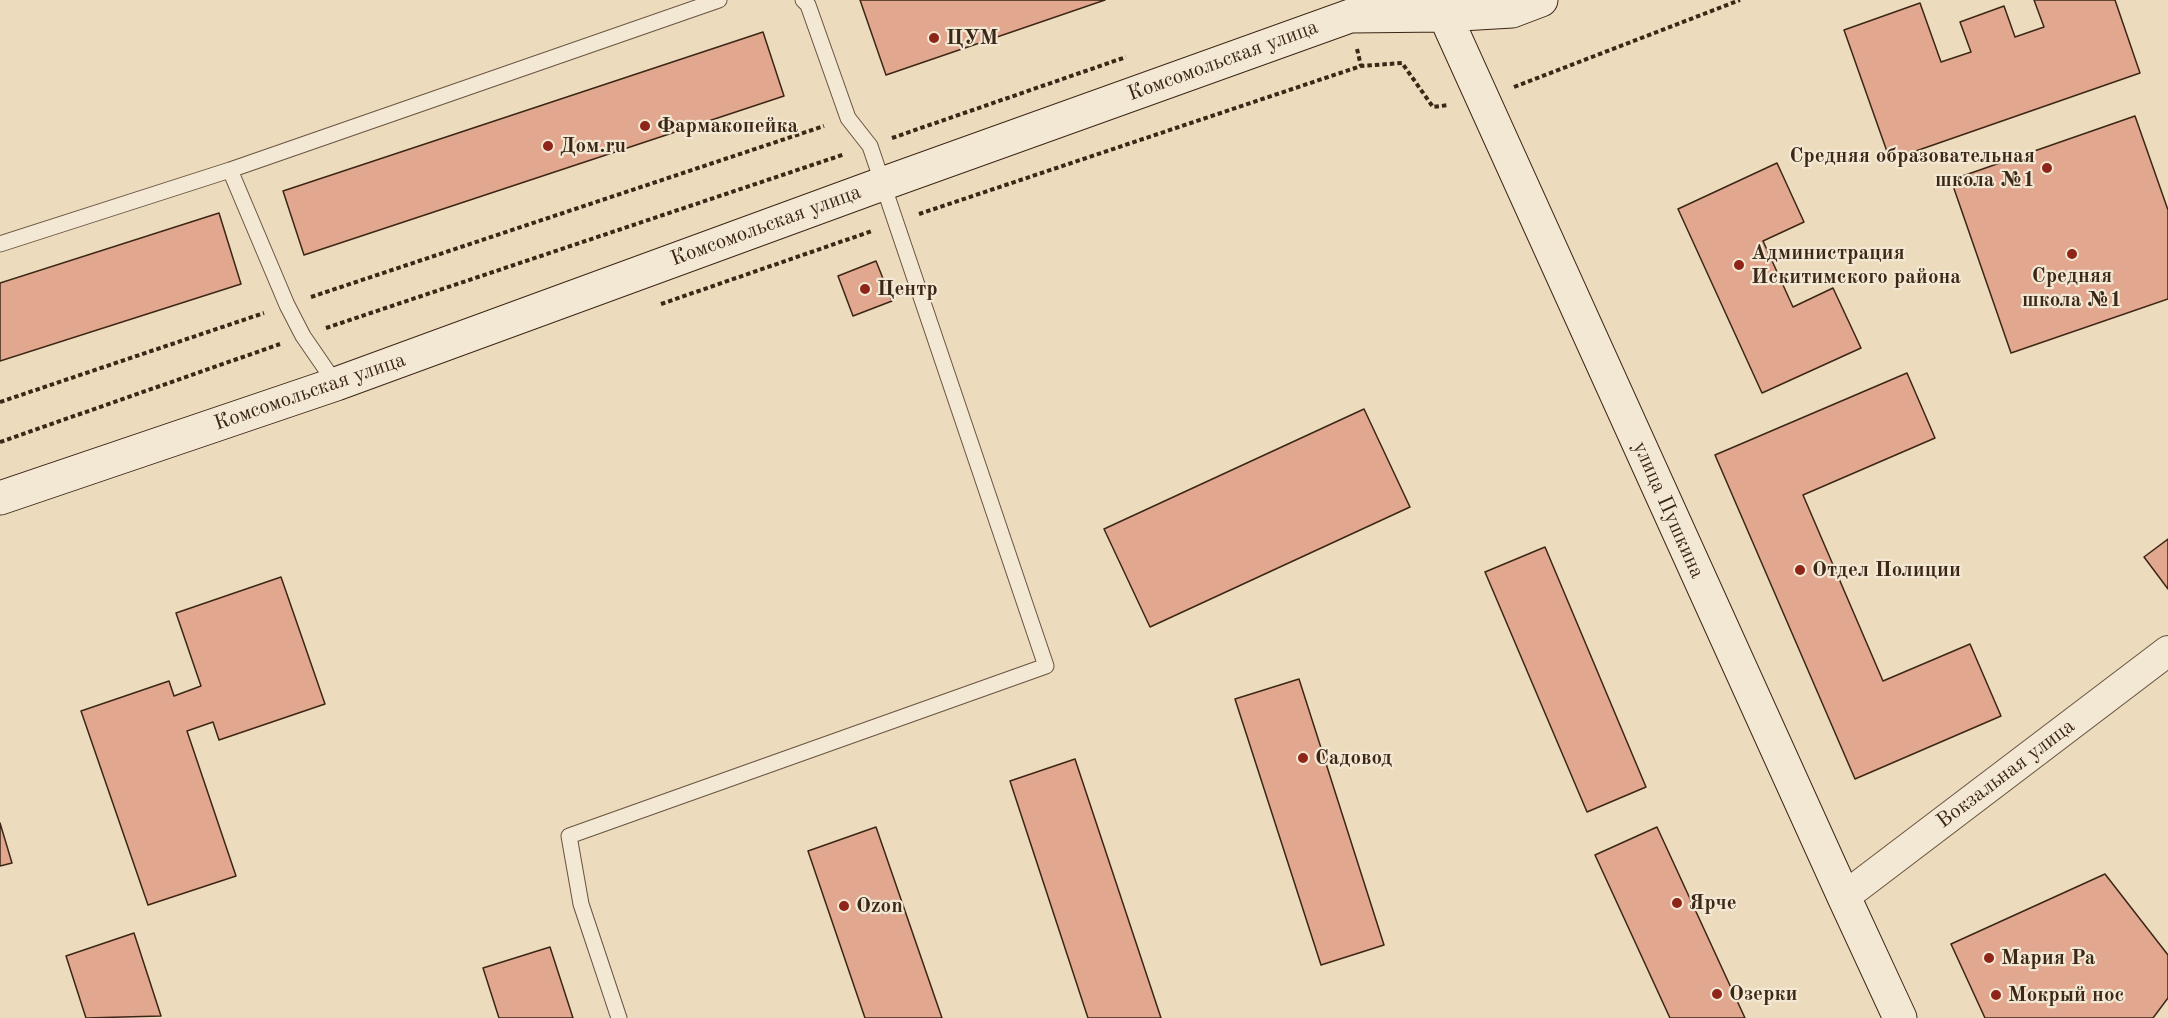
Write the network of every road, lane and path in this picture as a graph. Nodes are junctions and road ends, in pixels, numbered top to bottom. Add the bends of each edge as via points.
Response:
1 (719, 0) edge
2 (804, 0) edge
3 (1541, 0) edge
4 (1441, 7) edge
5 (1137, 54) dead end
6 (848, 118) junction
7 (870, 146) junction
8 (230, 170) junction
9 (882, 184) junction
10 (0, 244) edge
11 (287, 305) junction
12 (303, 336) junction
13 (336, 384) junction
14 (0, 402) edge
15 (0, 442) edge
16 (0, 498) edge
17 (2168, 651) edge
18 (1844, 897) junction
19 (619, 1018) edge
20 (1900, 1018) edge

1 - 8 lane
2 - 6 lane
3 - 4 main road, Комсомольская улица via 1512,11
4 - 9 main road, Комсомольская улица via 1350,16
4 - 18 main road, улица Пушкина
5 - 7 path
6 - 7 lane
6 - 11 path
7 - 9 lane
7 - 12 path
8 - 10 lane
8 - 11 lane
9 - 13 main road, Комсомольская улица
9 - 19 lane via 1046,666 569,836 581,904
11 - 12 lane
11 - 14 path
12 - 13 lane
12 - 15 path
13 - 16 main road, Комсомольская улица
17 - 18 street, Вокзальная улица
18 - 20 main road, улица Пушкина

